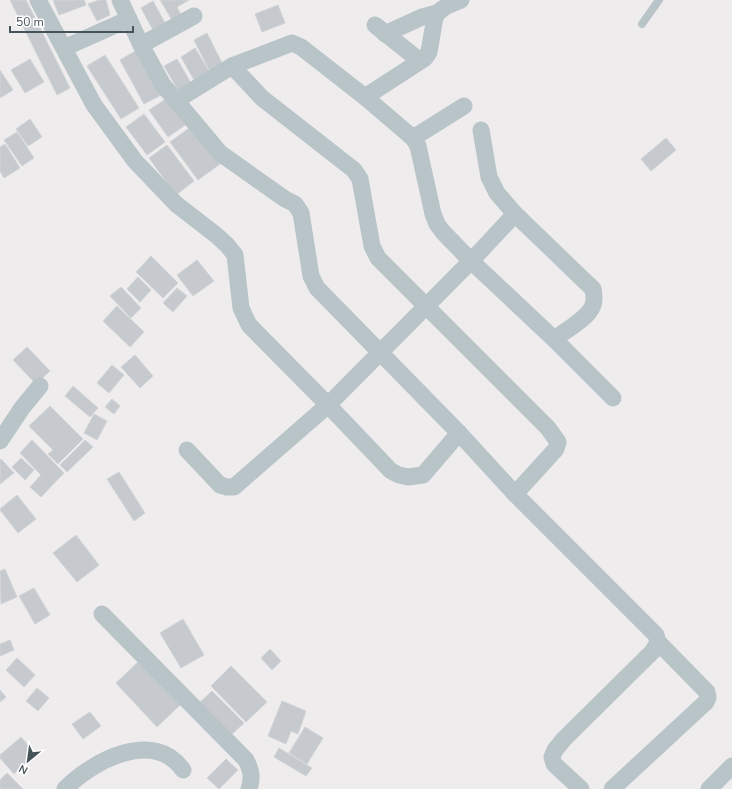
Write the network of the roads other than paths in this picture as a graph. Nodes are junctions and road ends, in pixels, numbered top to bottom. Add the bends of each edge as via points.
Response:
1 (38, 0) edge
2 (461, 0) edge
3 (659, 0) edge
4 (125, 6) edge
5 (437, 13) junction
6 (194, 16) dead end
7 (642, 24) dead end
8 (141, 45) junction
9 (64, 48) junction
10 (420, 61) junction
11 (232, 66) junction
12 (365, 97) junction
13 (177, 100) junction
14 (464, 106) dead end
15 (481, 130) dead end
16 (413, 138) junction
17 (515, 214) junction
18 (471, 261) junction
19 (426, 307) junction
20 (554, 339) junction
21 (380, 353) junction
22 (40, 386) dead end
23 (613, 398) dead end
24 (328, 405) junction
25 (459, 433) junction
26 (0, 441) edge
27 (187, 450) dead end
28 (515, 494) junction
29 (102, 614) dead end
30 (658, 642) junction
31 (732, 766) edge
32 (183, 770) dead end
33 (65, 789) edge
34 (249, 789) edge
35 (581, 789) edge
36 (612, 789) edge
37 (709, 789) edge

1 - 9 street
2 - 5 street via 442,8
3 - 7 lane
4 - 8 street
4 - 9 street
5 - 10 street via 429,52
5 - 10 street via 380,30
6 - 8 street
8 - 13 street via 164,85
9 - 24 street via 94,105 135,161 176,204 227,244 235,255 241,308 249,325
10 - 12 street
11 - 12 street via 292,44 308,51
11 - 13 street
11 - 19 street via 262,98 354,170 360,179 372,246 378,258
12 - 16 street
13 - 21 street via 220,153 295,204 301,213 311,276 317,288
14 - 16 street
15 - 17 street via 489,177 497,193
16 - 18 street via 418,146 437,224
17 - 18 street
17 - 20 street via 593,289 594,305 589,313
18 - 19 street
18 - 20 street
19 - 21 street
19 - 28 street via 548,428 558,442 556,449
20 - 23 street
21 - 24 street
21 - 25 street
22 - 26 street
24 - 25 street via 391,471 403,476 423,475
24 - 27 street via 234,487 220,485
25 - 28 street
28 - 30 street via 656,635
29 - 34 street via 246,760 251,769 252,780
30 - 35 street via 653,651 555,750 552,757 554,764
30 - 36 street via 707,692 708,698
31 - 37 street
32 - 33 street via 173,758 162,753 152,750 128,752 91,767

